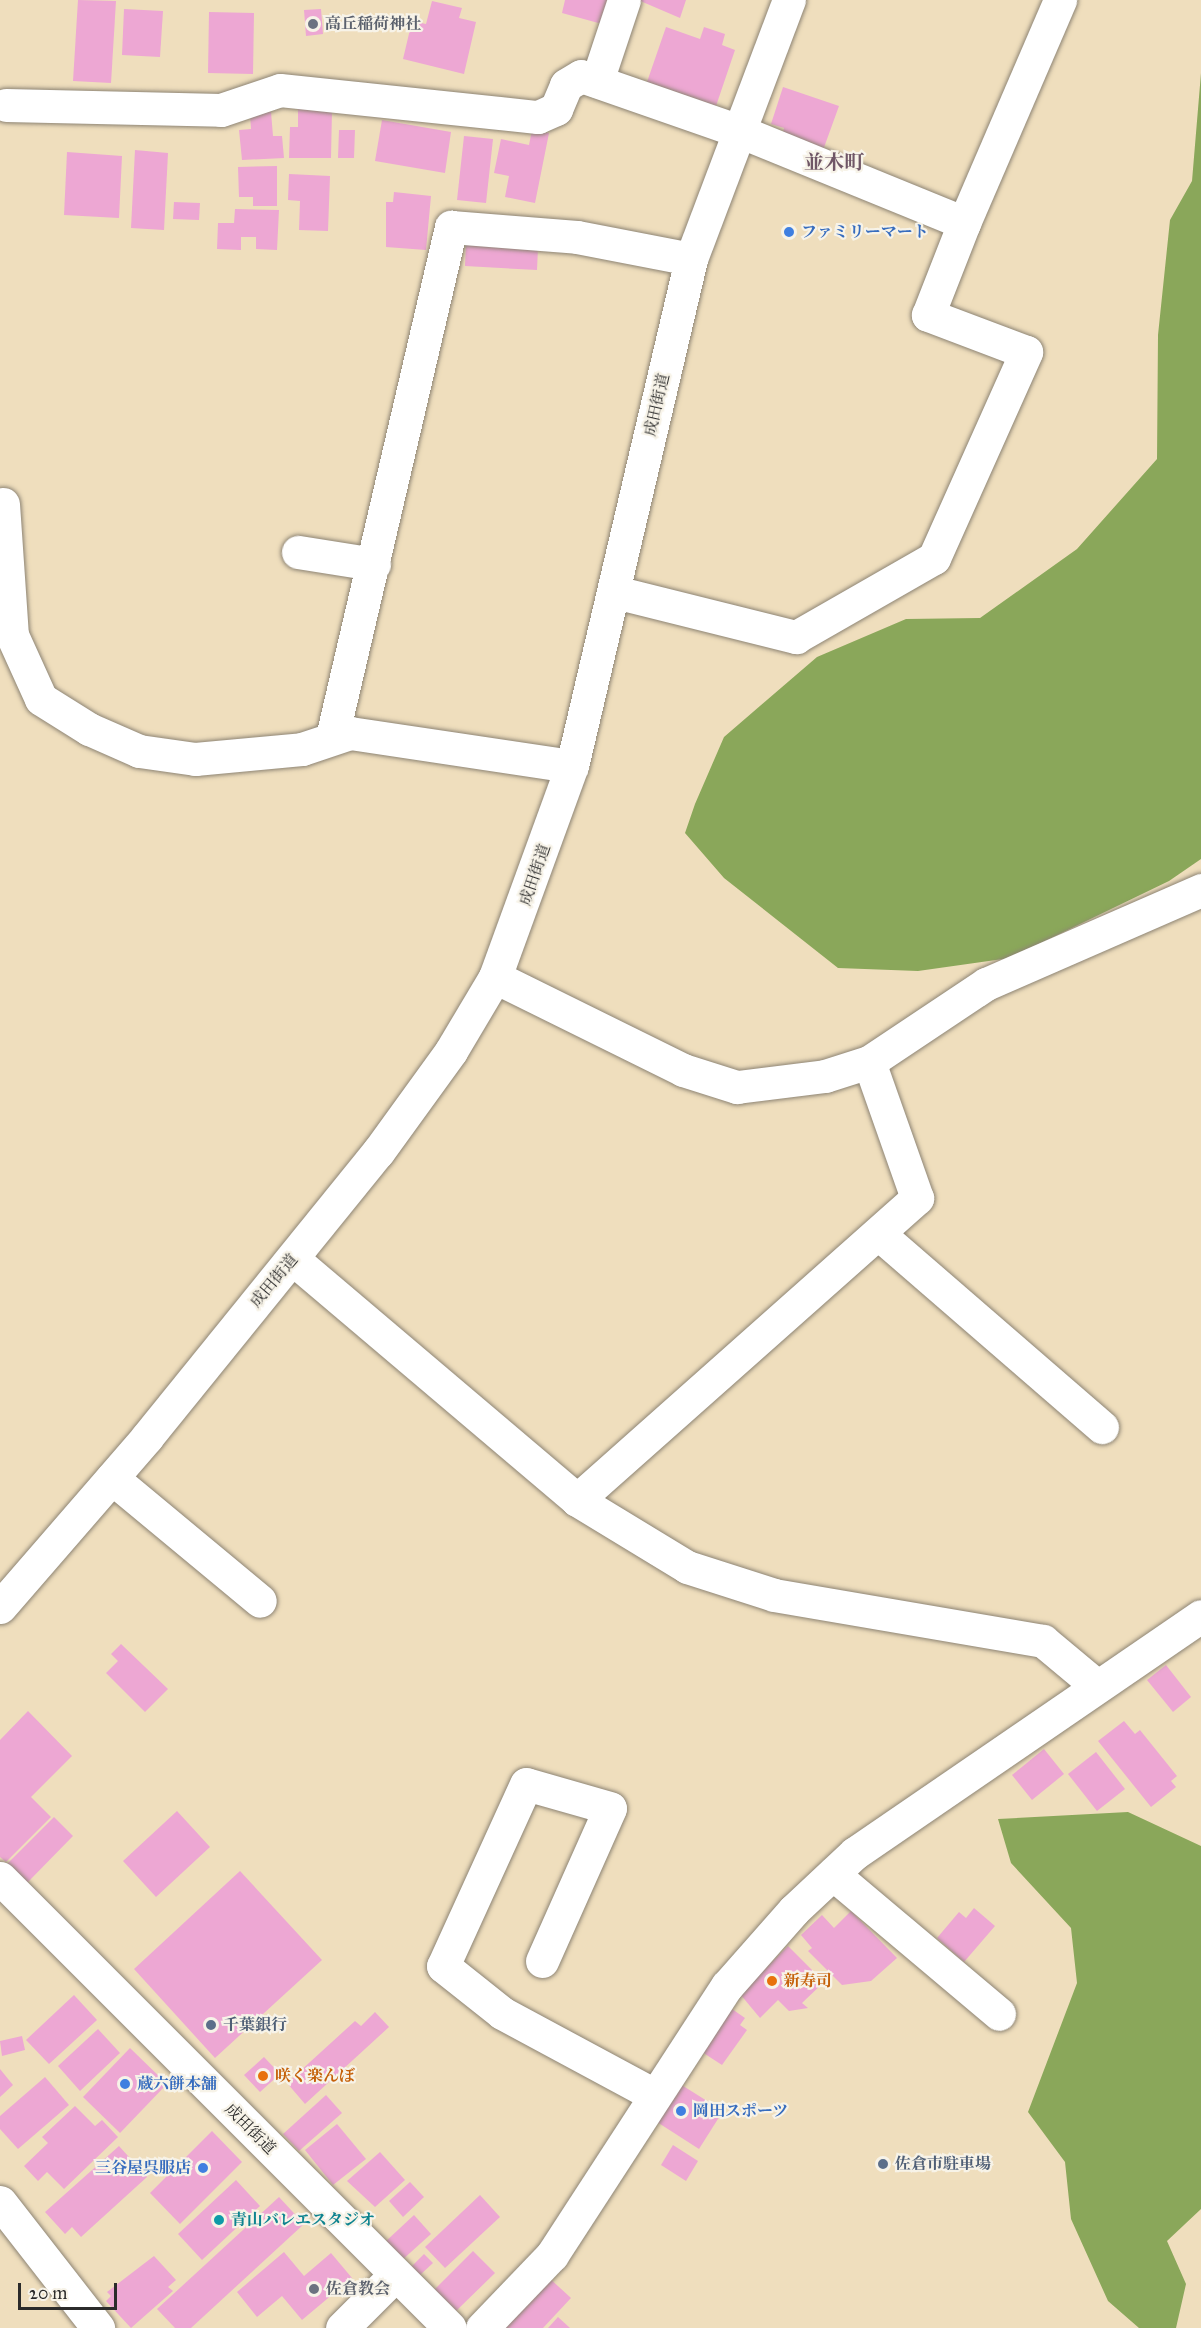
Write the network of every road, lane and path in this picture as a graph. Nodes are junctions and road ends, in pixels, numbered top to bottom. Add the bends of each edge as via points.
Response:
1 (624, 0) edge
2 (789, 0) edge
3 (1060, 0) edge
4 (597, 81) junction
5 (6, 105) dead end
6 (739, 131) junction
7 (964, 223) junction
8 (691, 258) junction
9 (3, 504) dead end
10 (298, 552) dead end
11 (374, 564) junction
12 (615, 592) junction
13 (332, 737) junction
14 (572, 766) junction
15 (1201, 890) edge
16 (495, 977) junction
17 (869, 1062) junction
18 (879, 1234) junction
19 (293, 1259) junction
20 (1102, 1427) dead end
21 (112, 1479) junction
22 (577, 1500) junction
23 (260, 1601) dead end
24 (0, 1607) edge
25 (1201, 1616) edge
26 (1097, 1686) junction
27 (833, 1874) junction
28 (0, 1878) edge
29 (542, 1961) dead end
30 (999, 2014) dead end
31 (654, 2095) junction
32 (0, 2202) edge
33 (394, 2275) junction
34 (98, 2328) edge
35 (342, 2328) edge
36 (450, 2328) edge
37 (482, 2328) edge

1 - 4 main road
2 - 6 main road, 成田街道
3 - 7 main road
4 - 5 main road via 581,76 566,85 556,109 538,117 280,90 221,110
4 - 6 main road
6 - 7 main road
6 - 8 main road, 成田街道
7 - 12 main road via 928,315 1026,352 934,558 796,637
8 - 11 main road via 578,237 451,227
8 - 12 main road, 成田街道
9 - 13 main road via 12,635 41,699 89,729 140,751 195,759 302,749
10 - 11 main road
11 - 13 main road
12 - 14 main road, 成田街道
13 - 14 main road via 350,733
14 - 16 main road, 成田街道
15 - 17 main road via 986,984
16 - 17 main road via 683,1070 737,1087 825,1076
16 - 19 main road, 成田街道 via 452,1052
17 - 18 main road via 917,1198
18 - 20 main road
18 - 22 main road
19 - 21 main road, 成田街道
19 - 22 main road
21 - 23 main road
21 - 24 main road, 成田街道
22 - 26 main road via 687,1567 774,1595 1043,1641
25 - 26 main road
26 - 27 main road
27 - 30 main road
27 - 31 main road via 727,1986
28 - 33 main road, 成田街道
29 - 31 main road via 610,1808 526,1784 443,1966 501,2013
31 - 37 main road via 552,2255
32 - 34 main road
33 - 35 main road
33 - 36 main road, 成田街道

